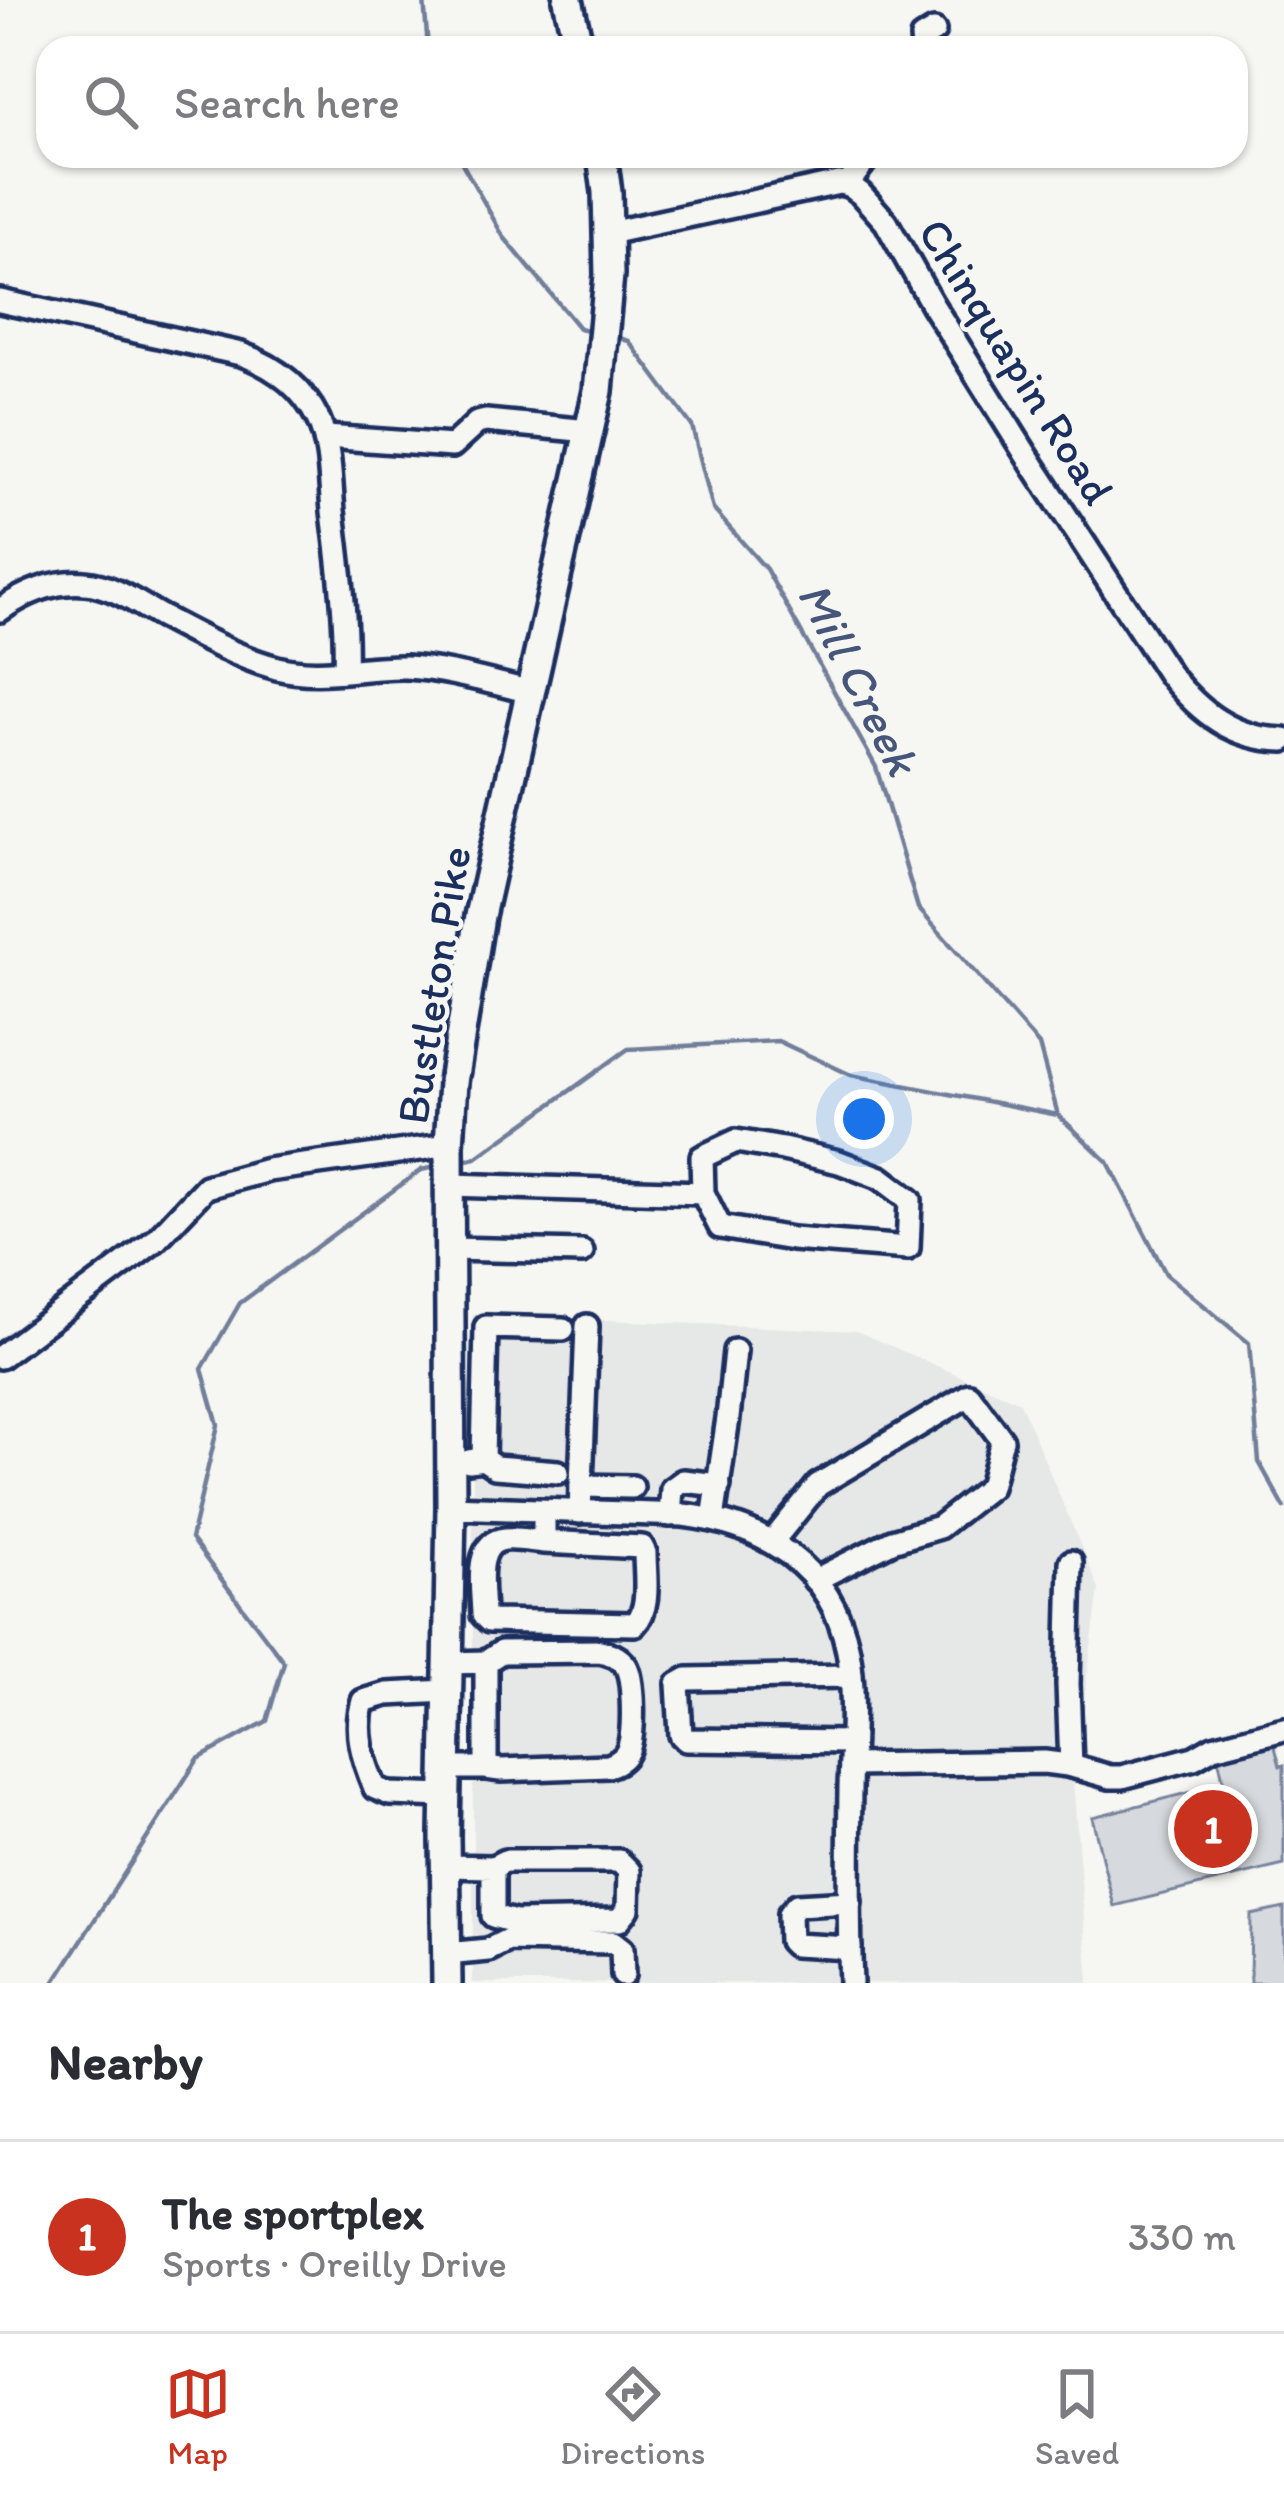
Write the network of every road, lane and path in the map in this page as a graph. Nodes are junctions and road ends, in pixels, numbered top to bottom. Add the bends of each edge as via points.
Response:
1 (568, 0) edge
2 (576, 36) edge
3 (603, 168) edge
4 (860, 168) edge
5 (847, 185) junction
6 (609, 233) junction
7 (0, 301) edge
8 (589, 430) junction
9 (326, 437) junction
10 (0, 610) edge
11 (345, 670) junction
12 (530, 692) junction
13 (1284, 740) edge
14 (450, 1164) junction
15 (703, 1193) junction
16 (450, 1249) junction
17 (582, 1252) dead end
18 (586, 1326) dead end
19 (563, 1329) dead end
20 (451, 1339) junction
21 (486, 1342) junction
22 (735, 1351) dead end
23 (0, 1357) edge
24 (483, 1459) junction
25 (451, 1463) junction
26 (558, 1472) dead end
27 (719, 1484) junction
28 (581, 1486) junction
29 (632, 1487) dead end
30 (451, 1507) junction
31 (544, 1511) junction
32 (580, 1512) junction
33 (670, 1515) junction
34 (713, 1519) junction
35 (544, 1542) junction
36 (772, 1542) junction
37 (1071, 1562) dead end
38 (815, 1580) junction
39 (486, 1662) junction
40 (850, 1676) junction
41 (448, 1677) junction
42 (1284, 1730) edge
43 (851, 1742) junction
44 (850, 1766) junction
45 (1071, 1766) junction
46 (486, 1768) junction
47 (446, 1782) junction
48 (446, 1866) junction
49 (493, 1867) junction
50 (850, 1902) junction
51 (850, 1948) junction
52 (446, 1954) junction
53 (623, 1975) dead end
54 (447, 1983) edge
55 (851, 1983) edge

1 - 2 main road
3 - 6 main road, Bustleton Pike
4 - 5 street
5 - 6 street
5 - 13 street, Chinquapin Road via 886,222 1025,453 1185,694 1230,728
6 - 8 main road, Bustleton Pike
7 - 9 street via 257,360 300,392
8 - 9 street via 486,421 452,446
8 - 12 main road, Bustleton Pike
9 - 11 street
10 - 11 street via 40,588 96,585 244,657 320,674
11 - 12 street via 424,669
12 - 14 main road, Bustleton Pike via 461,1022
14 - 15 street
14 - 16 main road, Bustleton Pike
14 - 23 street via 268,1170 206,1187 156,1240
15 - 15 street via 720,1227 908,1248 910,1200 839,1162 736,1141 702,1157
16 - 17 street
16 - 20 main road, Bustleton Pike
18 - 28 street
19 - 21 street via 487,1327
20 - 21 street
20 - 25 main road, Bustleton Pike
21 - 24 street
22 - 27 street
24 - 25 street
24 - 26 street
25 - 30 main road, Bustleton Pike
27 - 33 street via 683,1481 672,1489
27 - 34 street
28 - 29 street
28 - 32 street
30 - 31 street
30 - 41 main road, Bustleton Pike
31 - 32 street
31 - 35 street
32 - 33 street
33 - 34 street
34 - 36 street
35 - 35 street via 491,1544 482,1570 488,1621 642,1619 642,1547
36 - 38 street
36 - 38 street via 818,1485 969,1395 1002,1440 990,1487 939,1527
37 - 45 street
38 - 40 street via 845,1638
39 - 41 street
39 - 46 street
39 - 46 street via 501,1652 600,1651 616,1656 632,1682 629,1748 620,1761
40 - 43 street
40 - 43 street via 678,1684 686,1739
41 - 47 main road, Bustleton Pike
41 - 47 street via 363,1701 357,1719 375,1788 390,1794
42 - 45 street via 1133,1774
43 - 44 street
44 - 45 street
44 - 50 street
46 - 47 street
47 - 48 main road, Bustleton Pike
48 - 49 street
48 - 52 main road, Bustleton Pike
49 - 49 street via 493,1916 619,1920 628,1909 628,1871 619,1861
50 - 51 street
50 - 51 street via 797,1905 790,1914 794,1945
51 - 55 street
52 - 53 street via 508,1940 613,1942 622,1948
52 - 54 main road, Bustleton Pike

